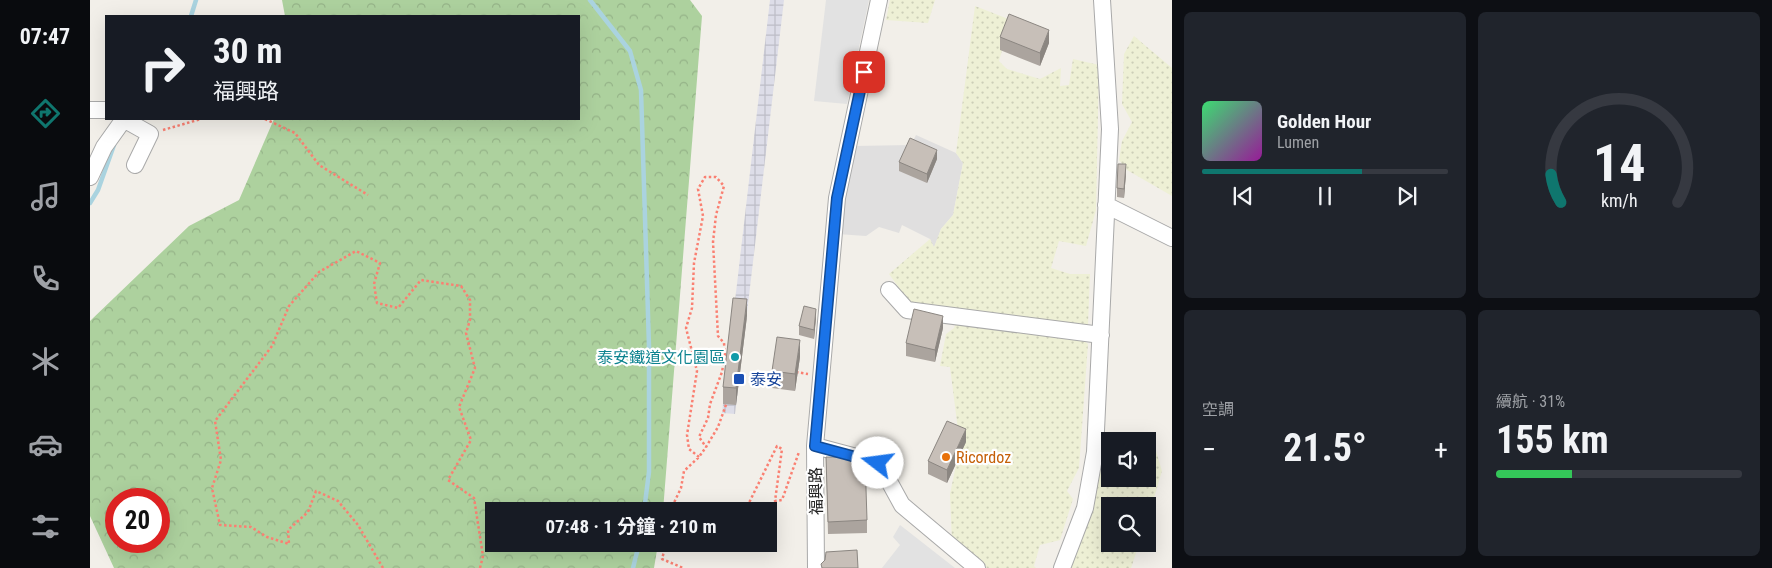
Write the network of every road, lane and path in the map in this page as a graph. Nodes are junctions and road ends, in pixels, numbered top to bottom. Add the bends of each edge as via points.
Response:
1 (879, 0) edge
2 (1102, 0) edge
3 (90, 110) edge
4 (105, 110) edge
5 (123, 120) edge
6 (126, 120) edge
7 (198, 120) edge
8 (268, 120) edge
9 (150, 134) junction
10 (134, 165) dead end
11 (90, 177) edge
12 (368, 195) dead end
13 (1106, 205) junction
14 (1172, 238) edge
15 (889, 290) dead end
16 (1101, 335) junction
17 (728, 400) edge
18 (706, 447) junction
19 (815, 448) junction
20 (699, 457) junction
21 (674, 502) edge
22 (748, 502) edge
23 (664, 552) edge
24 (383, 568) edge
25 (480, 568) edge
26 (683, 568) edge
27 (816, 568) edge
28 (977, 568) edge
29 (1062, 568) edge

1 - 19 street, 福興路 via 837,198
2 - 13 street via 1110,129
3 - 4 street
5 - 11 street via 104,147
6 - 9 street
7 - 9 path
8 - 12 path via 295,133 319,165
9 - 10 street
13 - 14 street
13 - 16 street
15 - 16 street via 907,310
16 - 29 street via 1095,452 1085,508
17 - 18 path
18 - 20 path
18 - 20 path via 699,437 708,418 725,354 724,343 718,336 713,242 724,186 716,177 705,177 698,189 703,216 694,263 692,308 686,328 697,371 687,435 689,449
19 - 22 path via 799,451 782,500 775,500 782,449 777,446
19 - 27 street, 福興路
19 - 28 street via 878,463 902,505
20 - 21 path via 684,471
23 - 26 path via 662,560
24 - 25 path via 358,525 338,501 316,491 308,512 288,530 289,544 267,538 251,527 220,525 212,488 221,460 215,421 272,346 290,306 319,272 356,251 380,263 374,284 377,302 398,308 421,280 461,286 470,300 466,333 475,368 459,407 471,440 448,480 474,498 482,556

